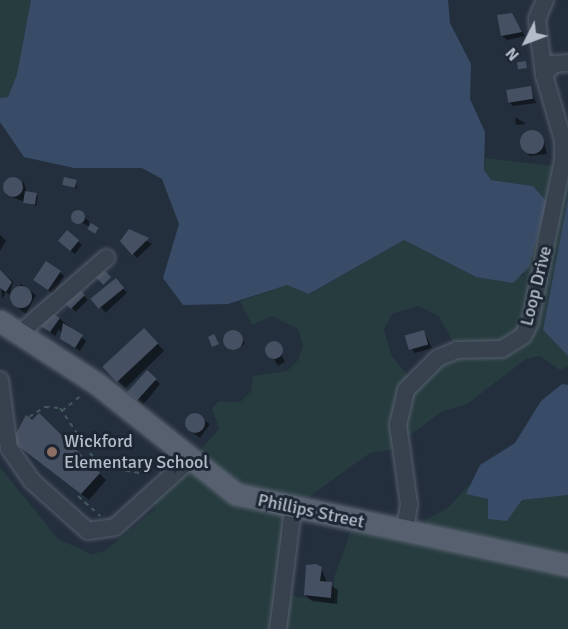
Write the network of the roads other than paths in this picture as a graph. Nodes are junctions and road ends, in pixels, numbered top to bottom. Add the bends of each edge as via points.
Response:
1 (545, 0) edge
2 (568, 63) edge
3 (544, 75) junction
4 (566, 137) edge
5 (106, 258) dead end
6 (0, 321) edge
7 (19, 334) junction
8 (0, 381) edge
9 (188, 461) junction
10 (293, 509) junction
11 (405, 530) junction
12 (565, 562) edge
13 (278, 629) edge

1 - 3 street, Loop Drive via 537,19
2 - 3 street via 554,64
3 - 4 street, Loop Drive
4 - 11 street, Loop Drive via 561,180 523,336 502,349 458,350 438,358 405,390 398,425 409,504
5 - 7 street
6 - 7 main road, Phillips Street
7 - 9 main road, Phillips Street via 96,383
8 - 9 street via 7,401 4,437 32,481 88,531 113,528
9 - 10 main road, Phillips Street via 236,494
10 - 11 main road, Phillips Street
10 - 13 street
11 - 12 main road, Phillips Street

